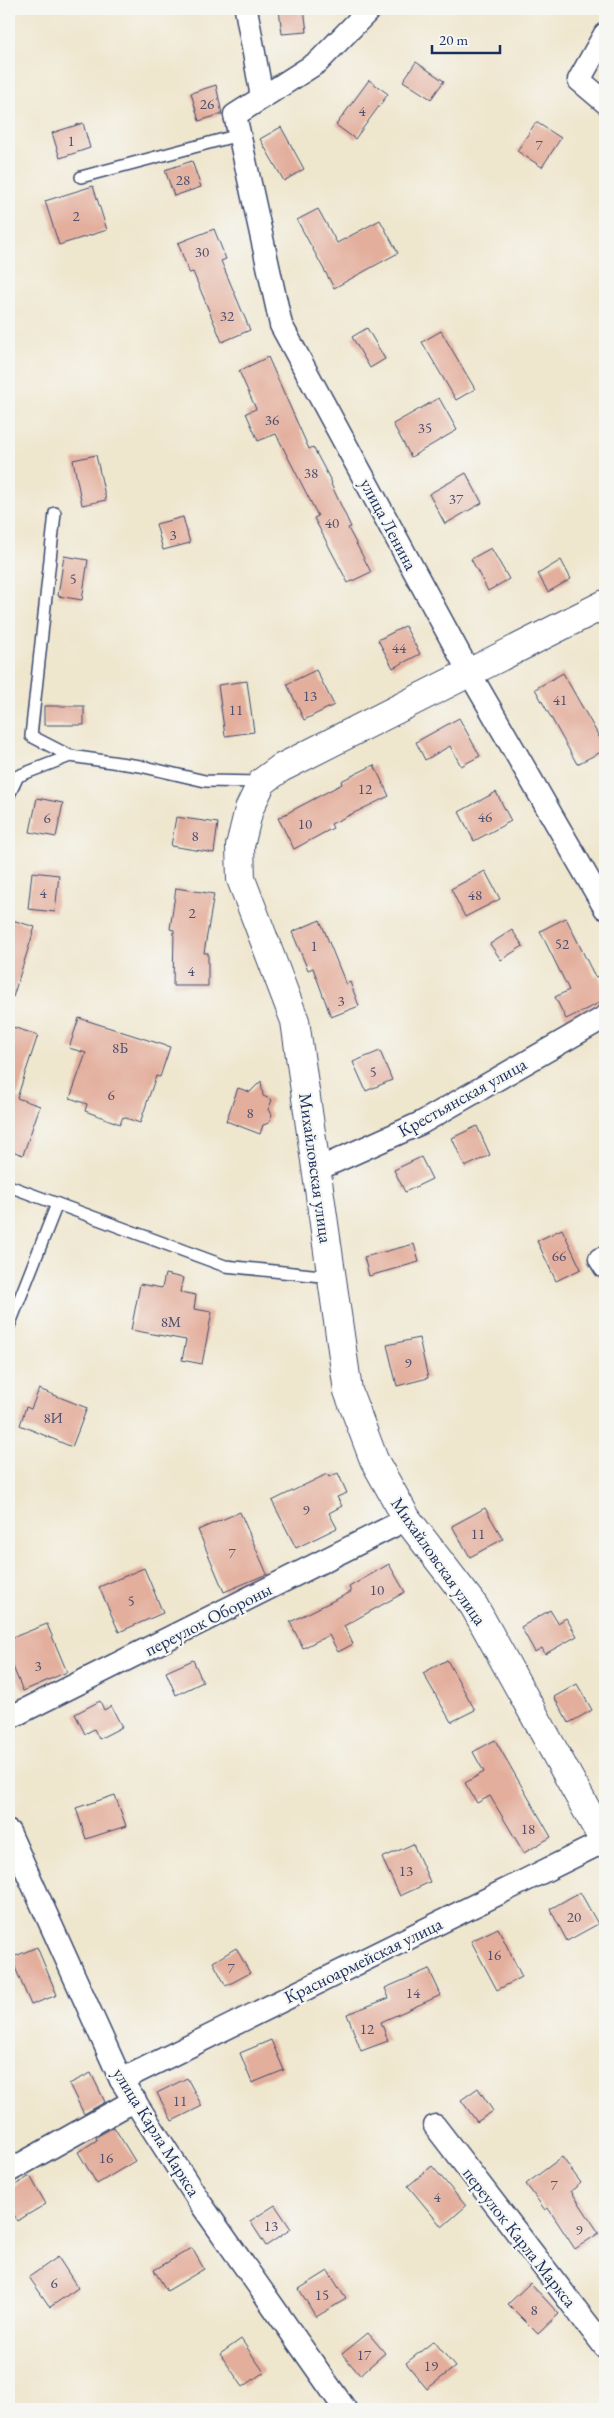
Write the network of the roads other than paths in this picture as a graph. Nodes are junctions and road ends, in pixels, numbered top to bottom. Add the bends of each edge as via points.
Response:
1 (246, 9) edge
2 (370, 9) edge
3 (605, 34) edge
4 (262, 97) junction
5 (605, 102) edge
6 (237, 125) junction
7 (81, 177) dead end
8 (55, 513) dead end
9 (605, 604) edge
10 (469, 672) junction
11 (70, 756) junction
12 (262, 782) junction
13 (9, 795) edge
14 (605, 908) edge
15 (605, 1017) edge
16 (316, 1170) junction
17 (9, 1186) edge
18 (56, 1204) junction
19 (331, 1277) junction
20 (9, 1326) edge
21 (407, 1519) junction
22 (9, 1718) edge
23 (9, 1832) edge
24 (605, 1842) edge
25 (121, 2080) junction
26 (134, 2100) junction
27 (435, 2126) dead end
28 (9, 2171) edge
29 (605, 2347) edge
30 (345, 2409) edge

1 - 4 street
2 - 4 street via 318,62
3 - 5 street via 579,80
4 - 6 street
6 - 7 lane
6 - 10 street, улица Ленина via 281,325
8 - 11 lane via 31,736
9 - 10 street
10 - 12 street via 281,768
10 - 14 street, улица Ленина
11 - 12 lane via 140,766 205,781
11 - 13 lane via 18,776
12 - 16 street, Михайловская улица via 249,809 240,846 241,879 295,1022
15 - 16 street, Крестьянская улица via 421,1123
16 - 19 street, Михайловская улица
17 - 18 lane
18 - 19 lane via 226,1266
18 - 20 lane
19 - 21 street, Михайловская улица via 348,1391 374,1460
21 - 22 street, переулок Обороны
21 - 24 street, Михайловская улица via 474,1606
23 - 25 street, улица Карла Маркса
24 - 25 street, Красноармейская улица
25 - 26 street, улица Карла Маркса
26 - 28 street
26 - 30 street, улица Карла Маркса via 201,2204
27 - 29 street, переулок Карла Маркса

